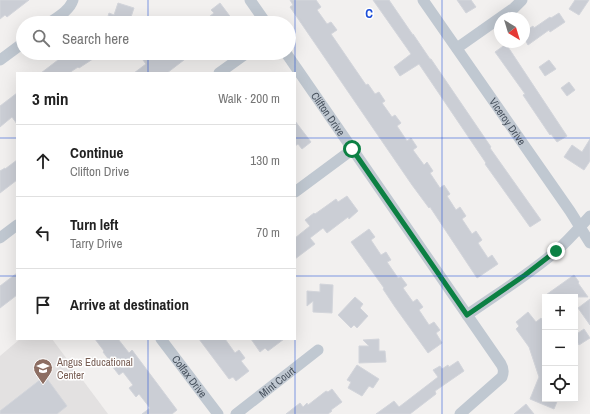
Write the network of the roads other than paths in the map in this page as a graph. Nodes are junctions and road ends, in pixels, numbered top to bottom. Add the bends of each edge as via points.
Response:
1 (73, 0) edge
2 (250, 0) edge
3 (424, 0) edge
4 (522, 0) edge
5 (58, 16) edge
6 (261, 16) edge
7 (16, 48) edge
8 (457, 48) junction
9 (0, 60) edge
10 (237, 60) edge
11 (291, 60) edge
12 (220, 72) edge
13 (352, 149) junction
14 (296, 191) edge
15 (590, 216) edge
16 (16, 226) edge
17 (580, 227) junction
18 (0, 238) edge
19 (590, 243) edge
20 (467, 315) junction
21 (162, 340) edge
22 (318, 350) dead end
23 (218, 414) edge
24 (236, 414) edge
25 (460, 414) edge

1 - 5 street via 68,9
2 - 6 street
3 - 8 street, Viceroy Drive
4 - 8 street
7 - 9 street
8 - 17 street, Viceroy Drive
10 - 12 street
11 - 13 street, Clifton Drive
13 - 14 street
13 - 20 street, Clifton Drive
15 - 17 street
16 - 18 street
17 - 19 street, Viceroy Drive
17 - 20 street via 540,264
20 - 25 street, Clifton Drive via 504,372 498,382
21 - 23 street, Colfax Drive
22 - 24 street, Mint Court

